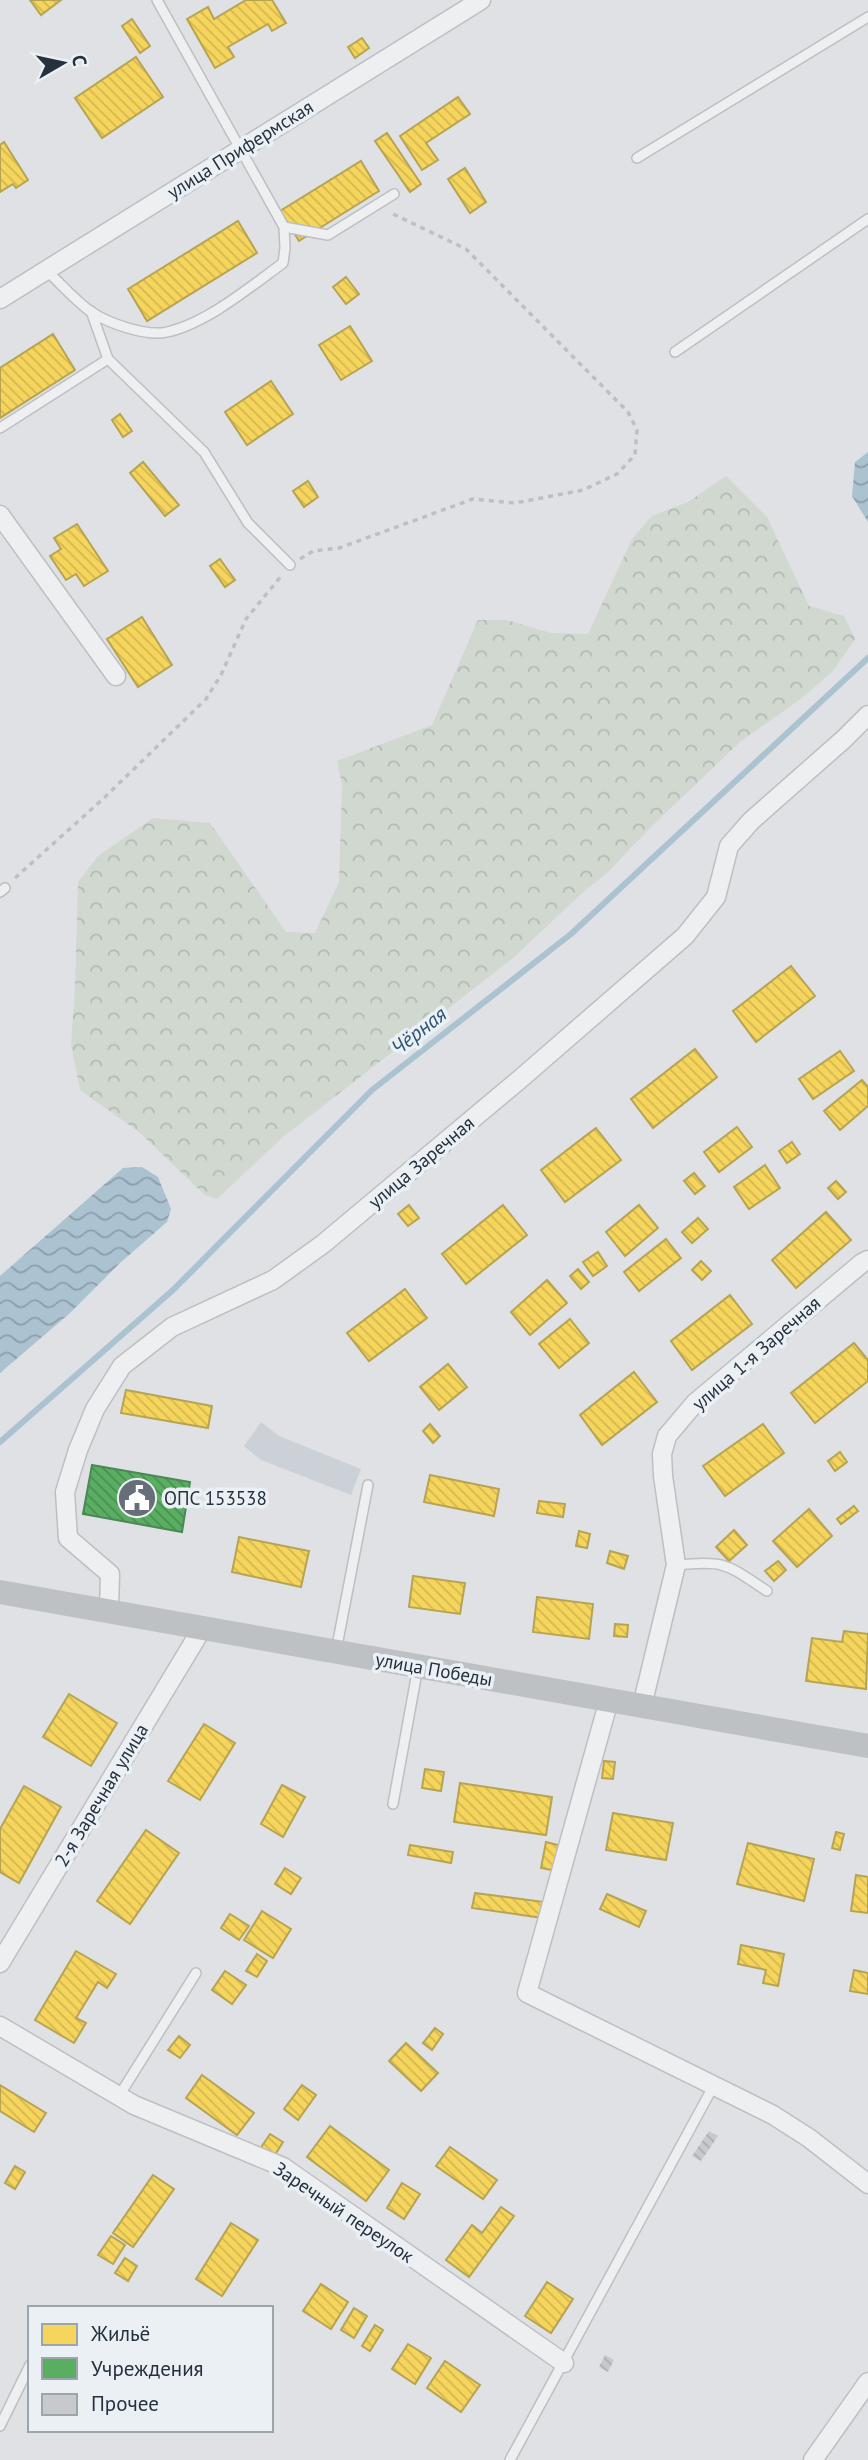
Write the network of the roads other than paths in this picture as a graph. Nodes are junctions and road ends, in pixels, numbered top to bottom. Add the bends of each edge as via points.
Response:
1 (157, 0) edge
2 (481, 0) edge
3 (868, 17) edge
4 (240, 149) junction
5 (637, 158) dead end
6 (394, 194) dead end
7 (868, 219) edge
8 (284, 227) junction
9 (47, 271) junction
10 (0, 299) edge
11 (91, 311) junction
12 (675, 352) dead end
13 (108, 359) junction
14 (0, 428) edge
15 (0, 515) edge
16 (290, 565) road end
17 (116, 676) dead end
18 (868, 715) edge
19 (868, 1260) edge
20 (368, 1485) dead end
21 (676, 1565) junction
22 (766, 1591) dead end
23 (0, 1592) edge
24 (109, 1611) junction
25 (203, 1627) junction
26 (336, 1651) junction
27 (418, 1667) junction
28 (609, 1700) junction
29 (642, 1706) junction
30 (868, 1746) edge
31 (393, 1804) dead end
32 (0, 1963) edge
33 (196, 1973) dead end
34 (0, 2026) edge
35 (714, 2085) junction
36 (118, 2096) junction
37 (868, 2184) edge
38 (564, 2363) junction
39 (28, 2369) edge
40 (868, 2382) edge
41 (0, 2426) edge
42 (510, 2460) edge
43 (813, 2460) edge

1 - 4 lane
2 - 4 street, улица Прифермская
3 - 5 lane
4 - 8 lane
4 - 9 street, улица Прифермская
6 - 8 lane via 328,235
7 - 12 lane
8 - 11 lane via 283,263 193,323 165,333 137,330
9 - 10 street, улица Прифермская
9 - 11 lane
11 - 13 lane
13 - 14 lane
13 - 16 lane via 204,452 248,523
15 - 17 street
18 - 24 street, улица Заречная via 729,846 716,897 685,936 323,1244 274,1280 172,1327 122,1366 95,1409 65,1492 68,1538 110,1574
19 - 21 street, улица 1-я Заречная via 695,1403 667,1436 663,1476
20 - 26 lane
21 - 22 lane via 726,1564
21 - 29 street, улица 1-я Заречная
23 - 24 street, улица Победы
24 - 25 street, улица Победы
25 - 26 street, улица Победы
25 - 32 street, 2-я Заречная улица
26 - 27 street, улица Победы
27 - 28 street, улица Победы
27 - 31 lane
28 - 29 street, улица Победы
28 - 35 street via 527,1993
29 - 30 street, улица Победы
33 - 36 lane
34 - 36 street, Заречный переулок
35 - 37 street via 809,2137
35 - 38 lane
36 - 38 street, Заречный переулок via 283,2167
38 - 42 lane
39 - 41 lane
40 - 43 street

